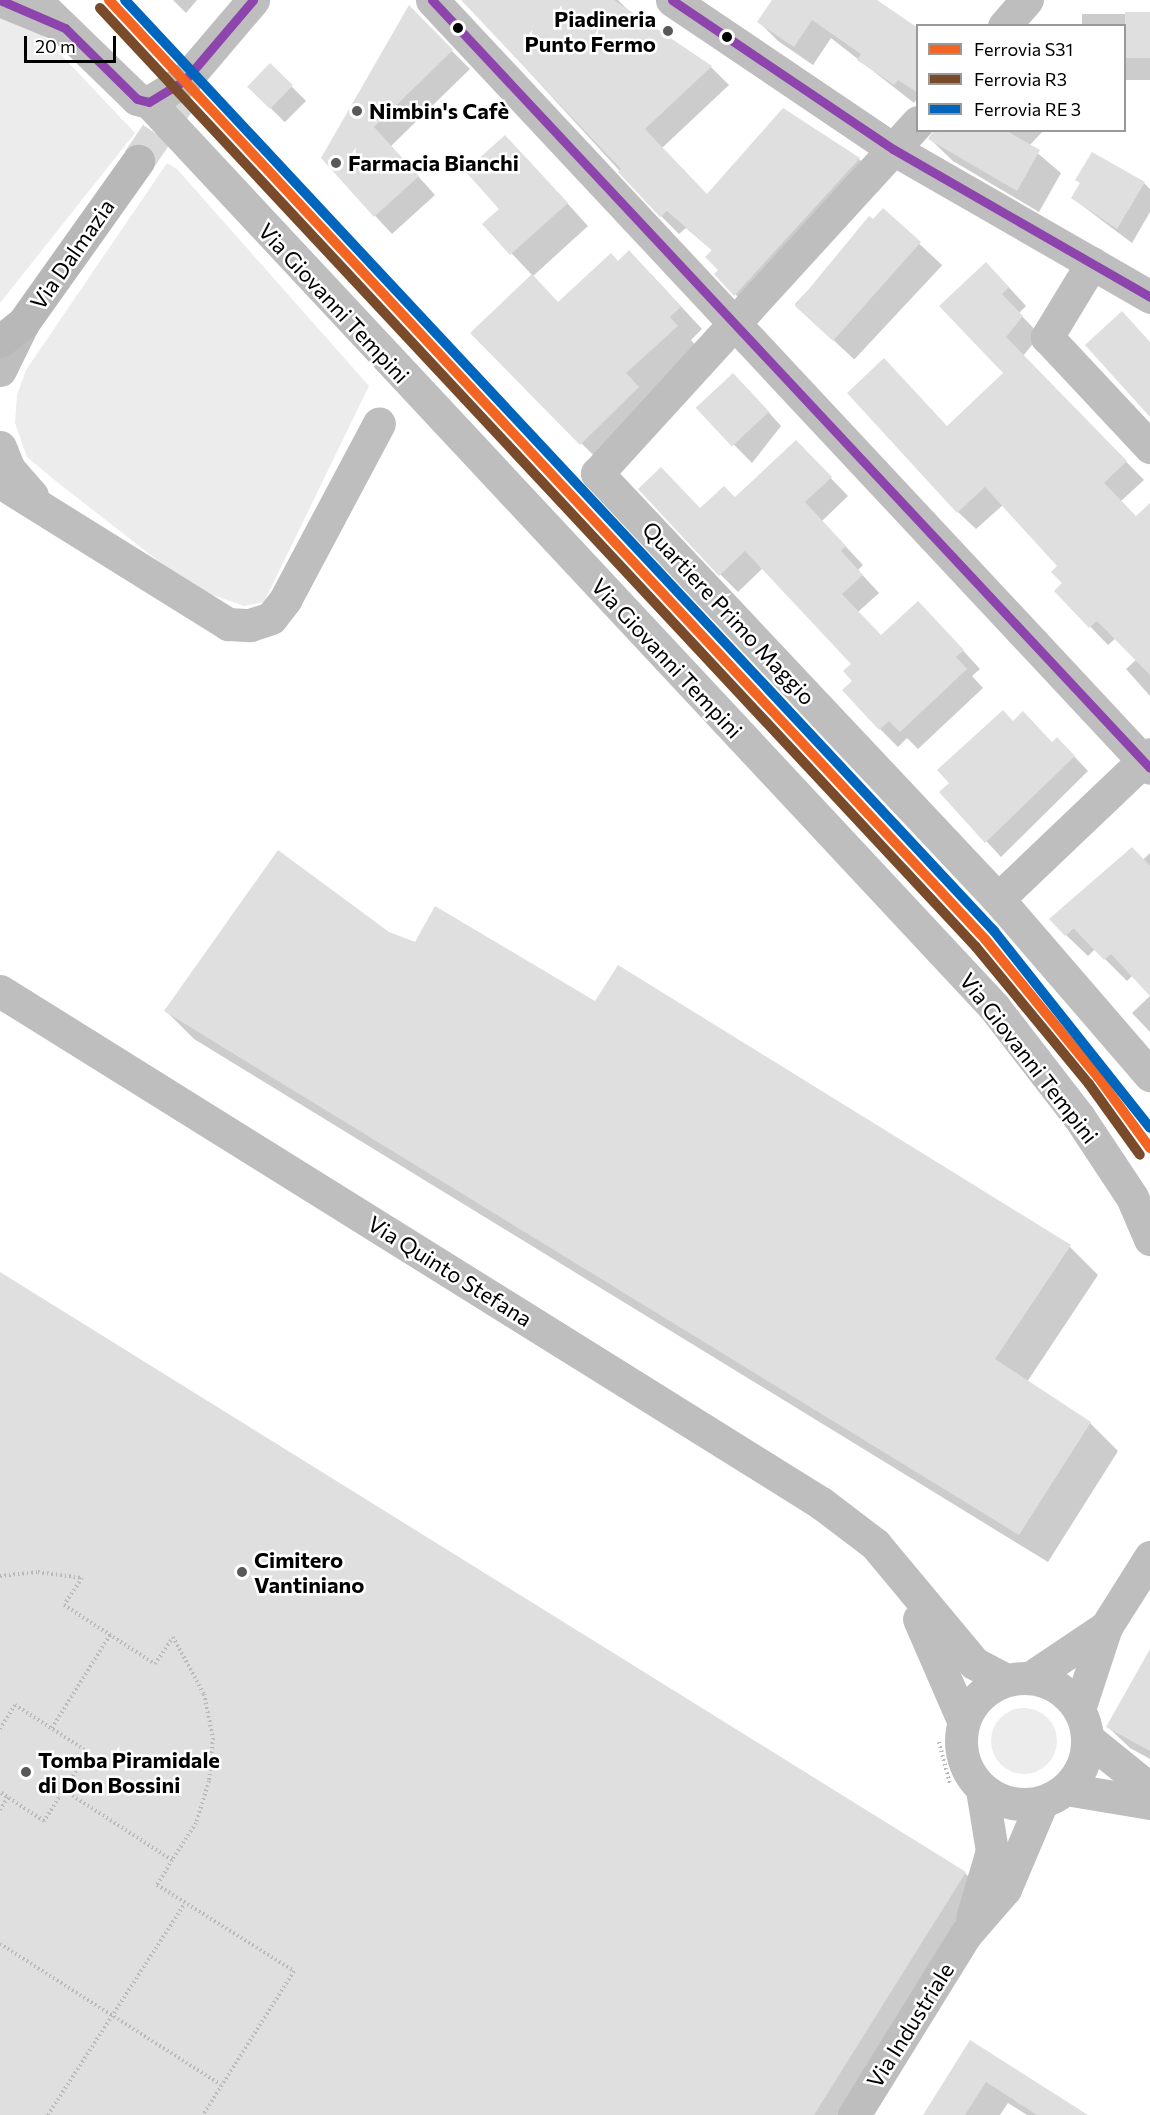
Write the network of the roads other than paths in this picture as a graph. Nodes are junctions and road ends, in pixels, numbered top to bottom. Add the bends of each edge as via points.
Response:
1 (0, 0) edge
2 (35, 0) edge
3 (252, 0) edge
4 (432, 0) edge
5 (672, 0) edge
6 (1027, 0) edge
7 (1006, 24) edge
8 (65, 28) junction
9 (150, 102) junction
10 (916, 124) edge
11 (893, 149) junction
12 (138, 161) tunnel mouth
13 (1092, 263) junction
14 (1150, 297) edge
15 (733, 326) junction
16 (11, 332) edge
17 (0, 370) edge
18 (379, 423) dead end
19 (0, 447) edge
20 (1150, 447) edge
21 (0, 482) edge
22 (43, 508) junction
23 (1148, 761) edge
24 (998, 899) junction
25 (0, 991) edge
26 (1150, 1076) edge
27 (1150, 1239) edge
28 (1150, 1557) edge
29 (891, 1563) junction
30 (1106, 1628) junction
31 (1018, 1679) junction
32 (963, 1720) junction
33 (1083, 1723) junction
34 (982, 1789) junction
35 (1150, 1789) edge
36 (1054, 1795) junction
37 (1150, 1803) edge
38 (966, 1934) junction
39 (854, 2115) edge

1 - 8 street
2 - 8 street, Via Giovanni Tempini
3 - 9 street via 185,80
4 - 15 street
5 - 11 street
6 - 7 street
8 - 9 street, Via Giovanni Tempini via 137,99
9 - 27 street, Via Giovanni Tempini via 994,1007 1079,1117 1132,1197
10 - 11 street, Quartiere Primo Maggio
11 - 13 street
11 - 15 street, Quartiere Primo Maggio
12 - 16 main road, Via Dalmazia
13 - 14 street
13 - 20 street via 1047,337
15 - 23 street
15 - 24 street, Quartiere Primo Maggio via 597,473
16 - 17 street
18 - 22 street via 285,600 271,618 250,625 228,624
19 - 22 street via 9,469
21 - 22 street
23 - 24 street
24 - 26 street, Quartiere Primo Maggio
25 - 29 street, Via Quinto Stefana via 821,1503 875,1544
28 - 30 street
29 - 31 street, Via Quinto Stefana via 974,1663
29 - 32 street, Via Quinto Stefana
30 - 31 street
30 - 33 street
31 - 32 street via 988,1688 973,1702
31 - 33 street via 1049,1683
32 - 34 street via 962,1758
33 - 35 street
33 - 36 street via 1082,1766
34 - 36 street via 1000,1800 1021,1805
34 - 38 street, Via Industriale via 992,1851
36 - 37 street
36 - 38 street, Via Industriale via 1005,1889
38 - 39 street, Via Industriale

